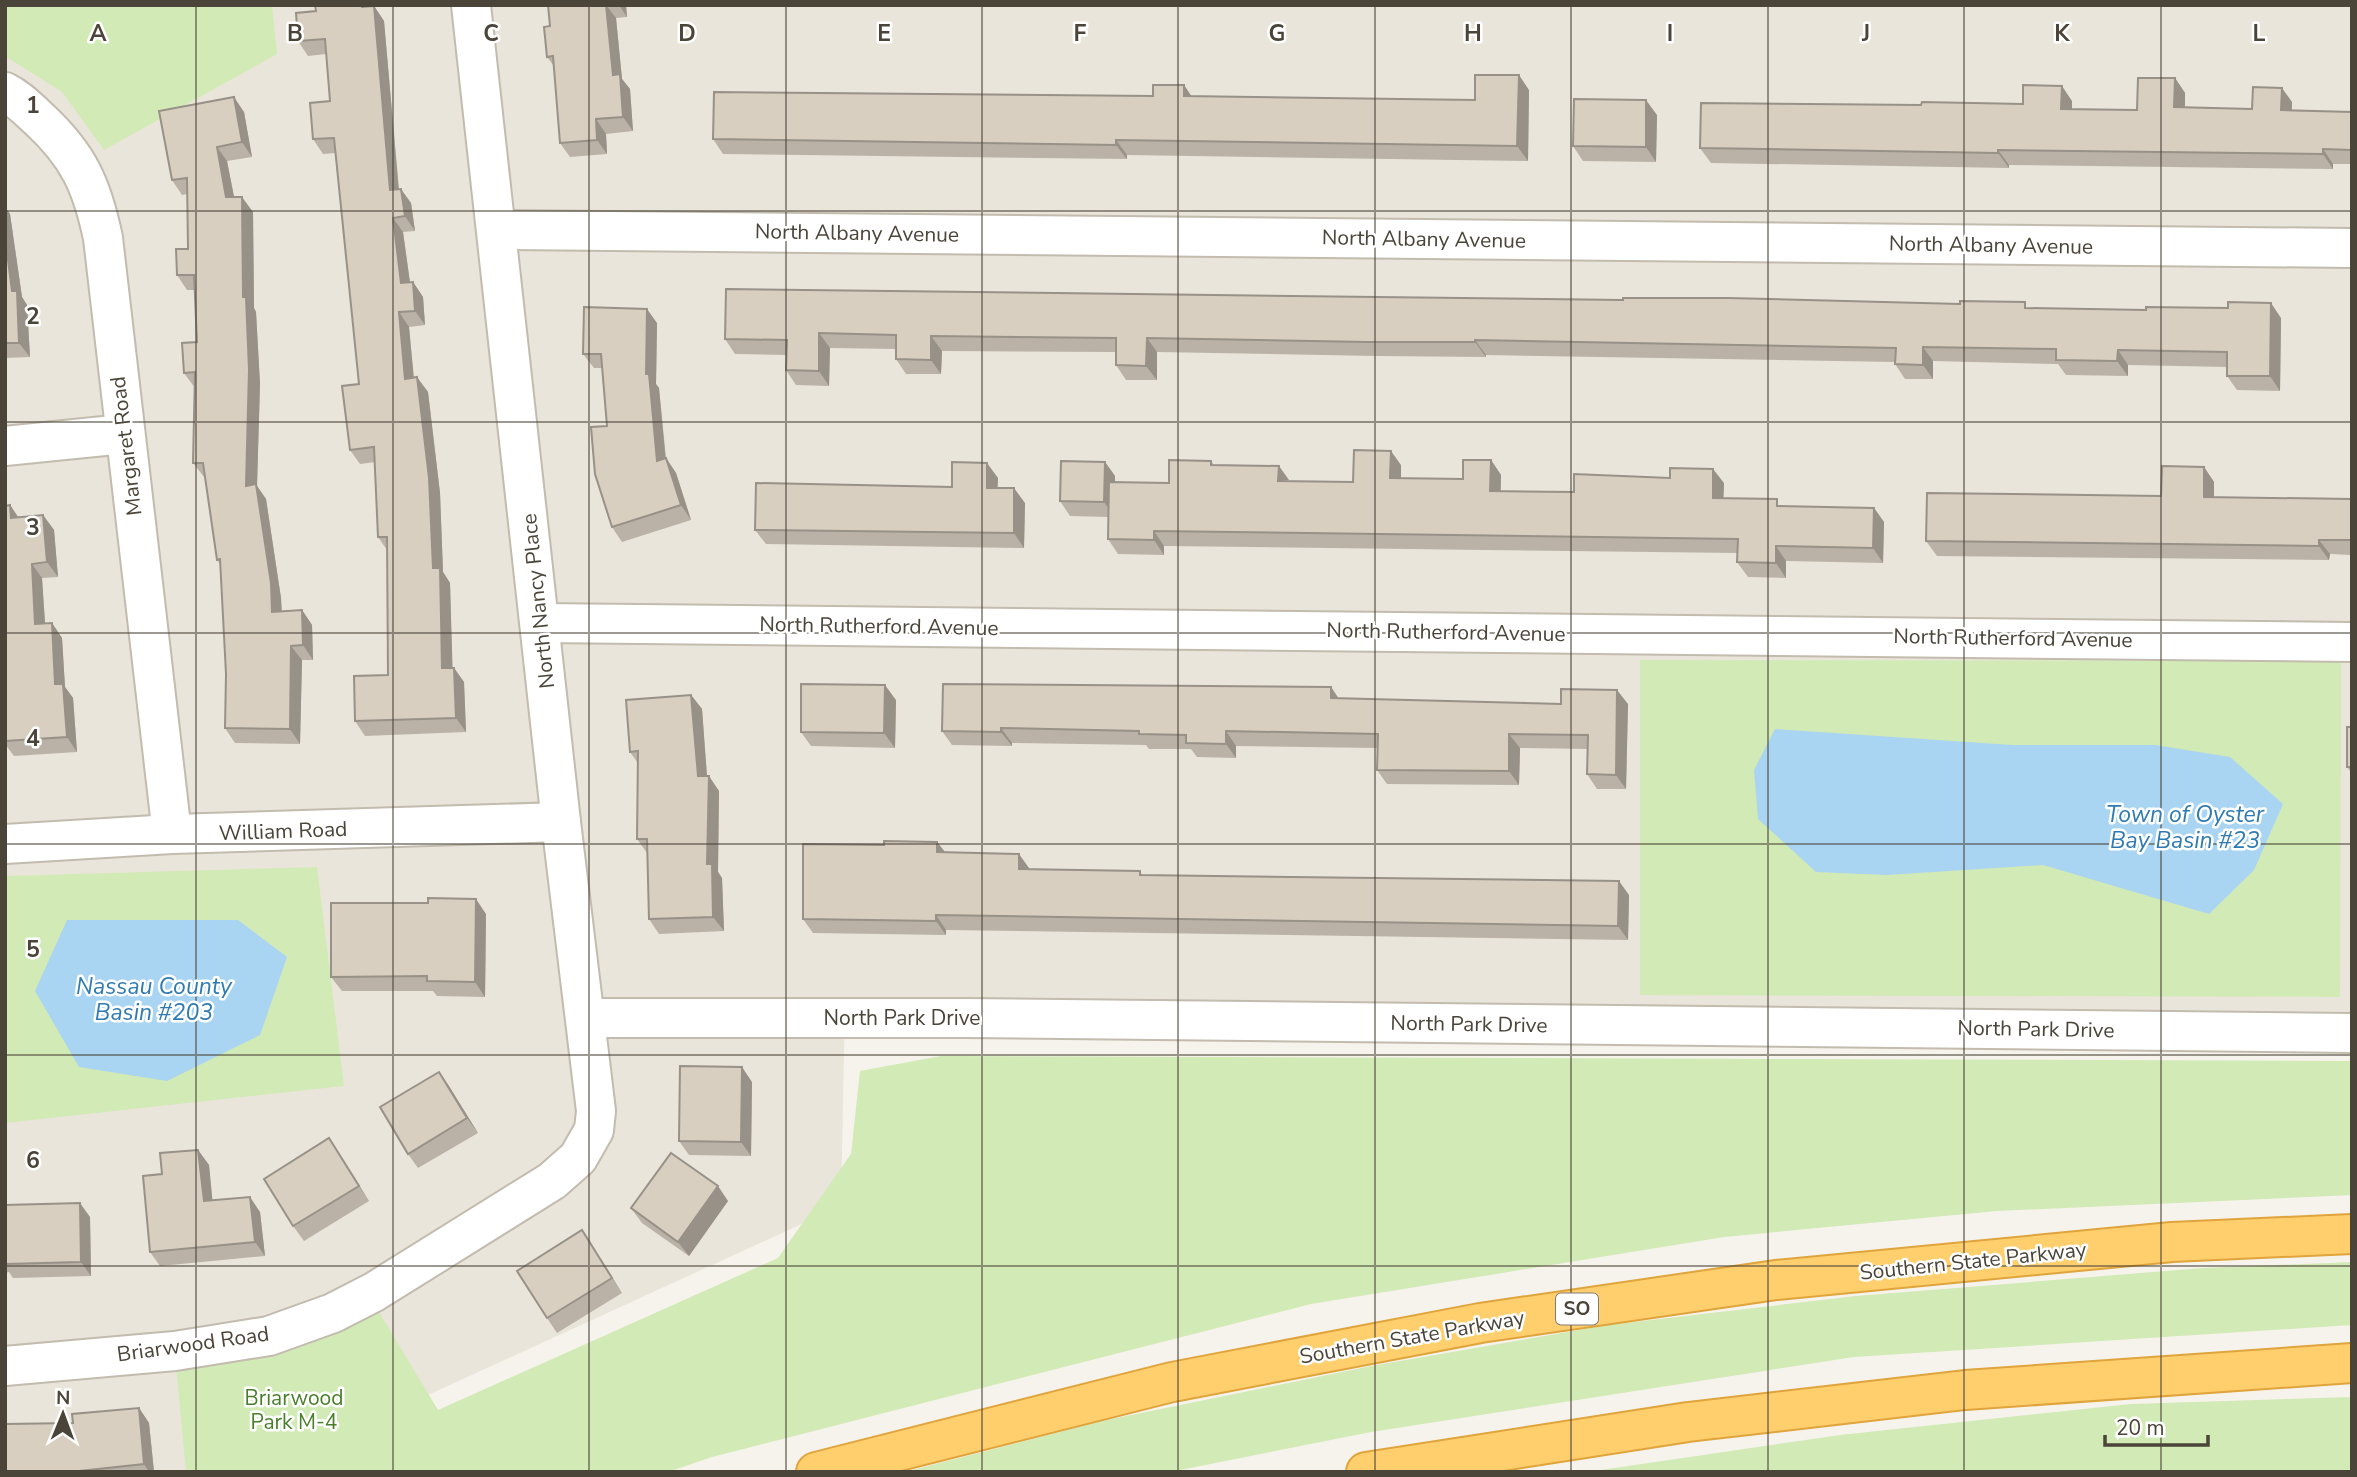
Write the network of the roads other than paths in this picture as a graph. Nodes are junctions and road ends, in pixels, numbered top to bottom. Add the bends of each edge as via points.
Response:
1 (471, 5) edge
2 (5, 92) edge
3 (496, 230) junction
4 (2352, 248) edge
5 (124, 434) junction
6 (5, 446) edge
7 (541, 623) junction
8 (2352, 642) edge
9 (561, 822) junction
10 (172, 834) junction
11 (5, 844) edge
12 (586, 1018) junction
13 (2352, 1033) edge
14 (552, 1181) joint
15 (2352, 1234) edge
16 (2352, 1363) edge
17 (5, 1366) edge
18 (817, 1472) edge
19 (1366, 1472) edge

1 - 3 street, North Nancy Place
2 - 5 street, Margaret Road via 58,136 78,163 94,198 103,237
3 - 4 street, North Albany Avenue
3 - 7 street, North Nancy Place
5 - 6 street
5 - 10 street, Margaret Road
7 - 8 street, North Rutherford Avenue
7 - 9 street, North Nancy Place
9 - 10 street, William Road
9 - 12 street, North Nancy Place
10 - 11 street, William Road
12 - 13 street, North Park Drive
12 - 14 street, North Nancy Place via 594,1130 578,1158
14 - 17 street, Briarwood Road via 374,1292 270,1336 175,1351
15 - 18 highway, Southern State Parkway / SO via 2172,1242 1776,1280 1480,1323 1172,1382
16 - 19 highway via 1965,1390 1688,1422

